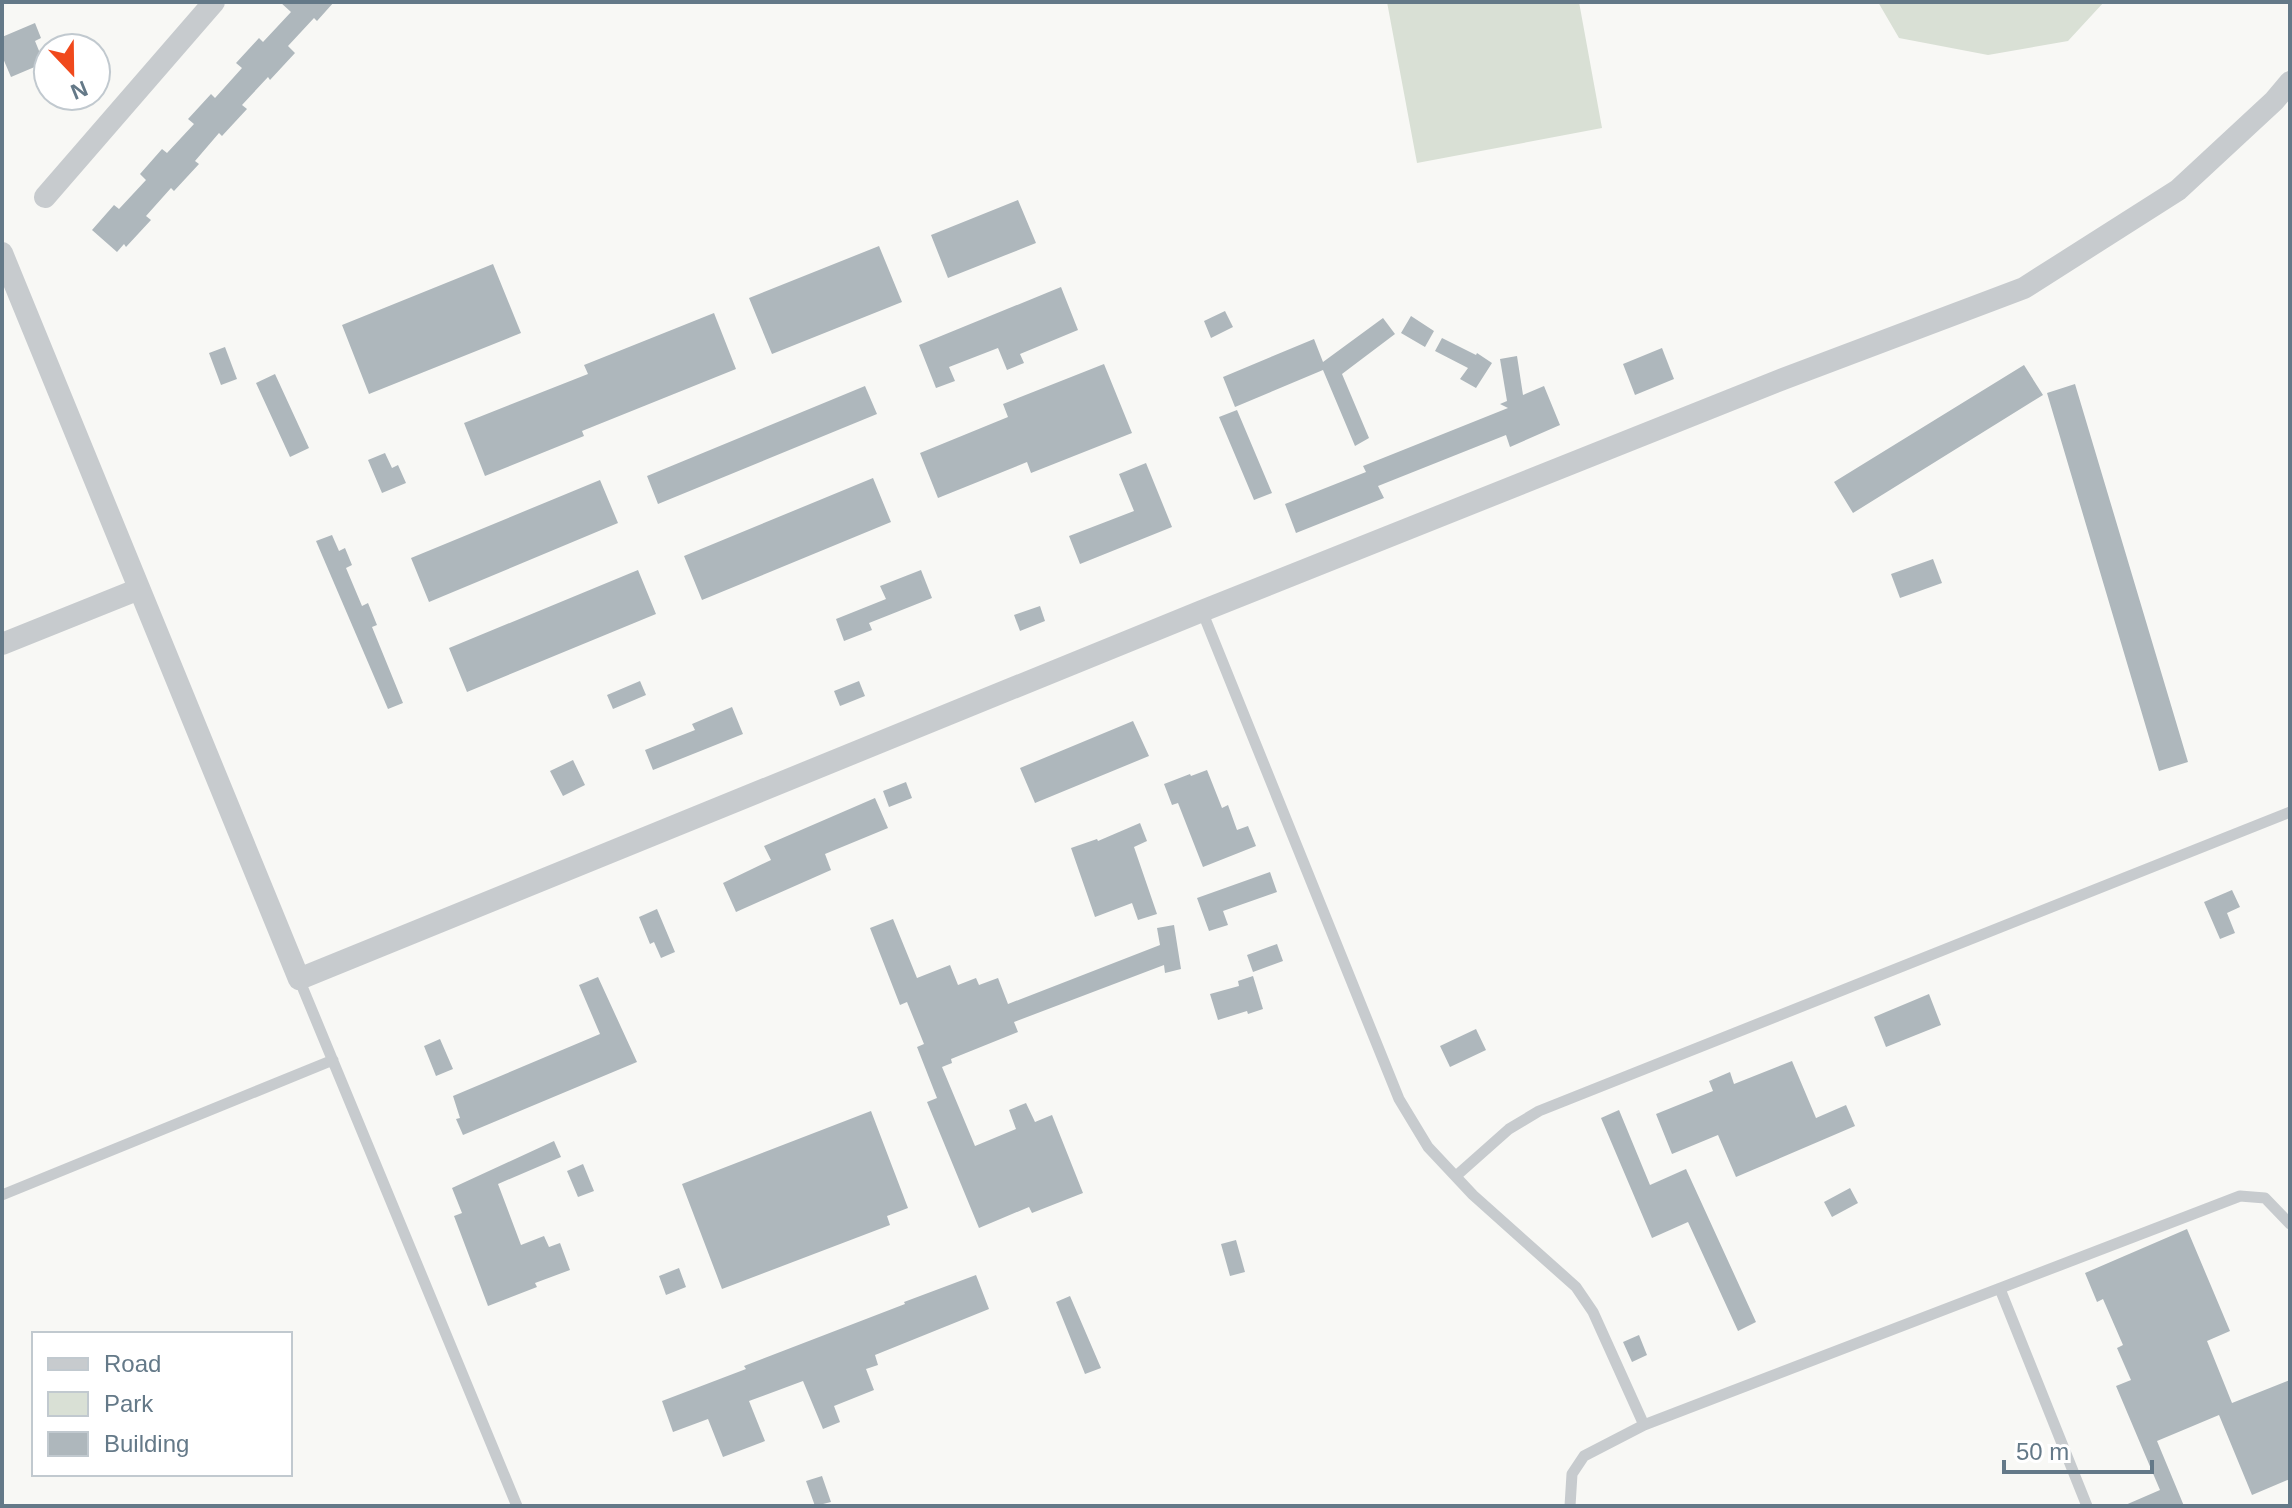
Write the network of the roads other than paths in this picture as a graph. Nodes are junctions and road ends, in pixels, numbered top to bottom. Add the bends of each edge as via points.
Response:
1 (214, 2) edge
2 (2290, 82) edge
3 (45, 197) dead end
4 (2, 253) edge
5 (139, 589) junction
6 (1202, 611) junction
7 (2, 644) edge
8 (2290, 812) edge
9 (299, 979) junction
10 (333, 1060) junction
11 (1456, 1176) junction
12 (2, 1195) edge
13 (2290, 1224) edge
14 (2000, 1289) junction
15 (1644, 1425) junction
16 (517, 1506) edge
17 (1570, 1506) edge
18 (2087, 1506) edge

1 - 3 street
2 - 6 street via 2178,190 2024,288
4 - 5 street
5 - 7 street
5 - 9 street
6 - 9 street
6 - 11 lane via 1399,1099 1428,1147
8 - 11 lane via 1539,1111 1509,1129
9 - 10 lane
10 - 12 lane
10 - 16 lane
11 - 15 lane via 1576,1287 1593,1312
13 - 14 lane via 2265,1198 2240,1196
14 - 15 lane
14 - 18 lane
15 - 17 lane via 1584,1456 1572,1474

